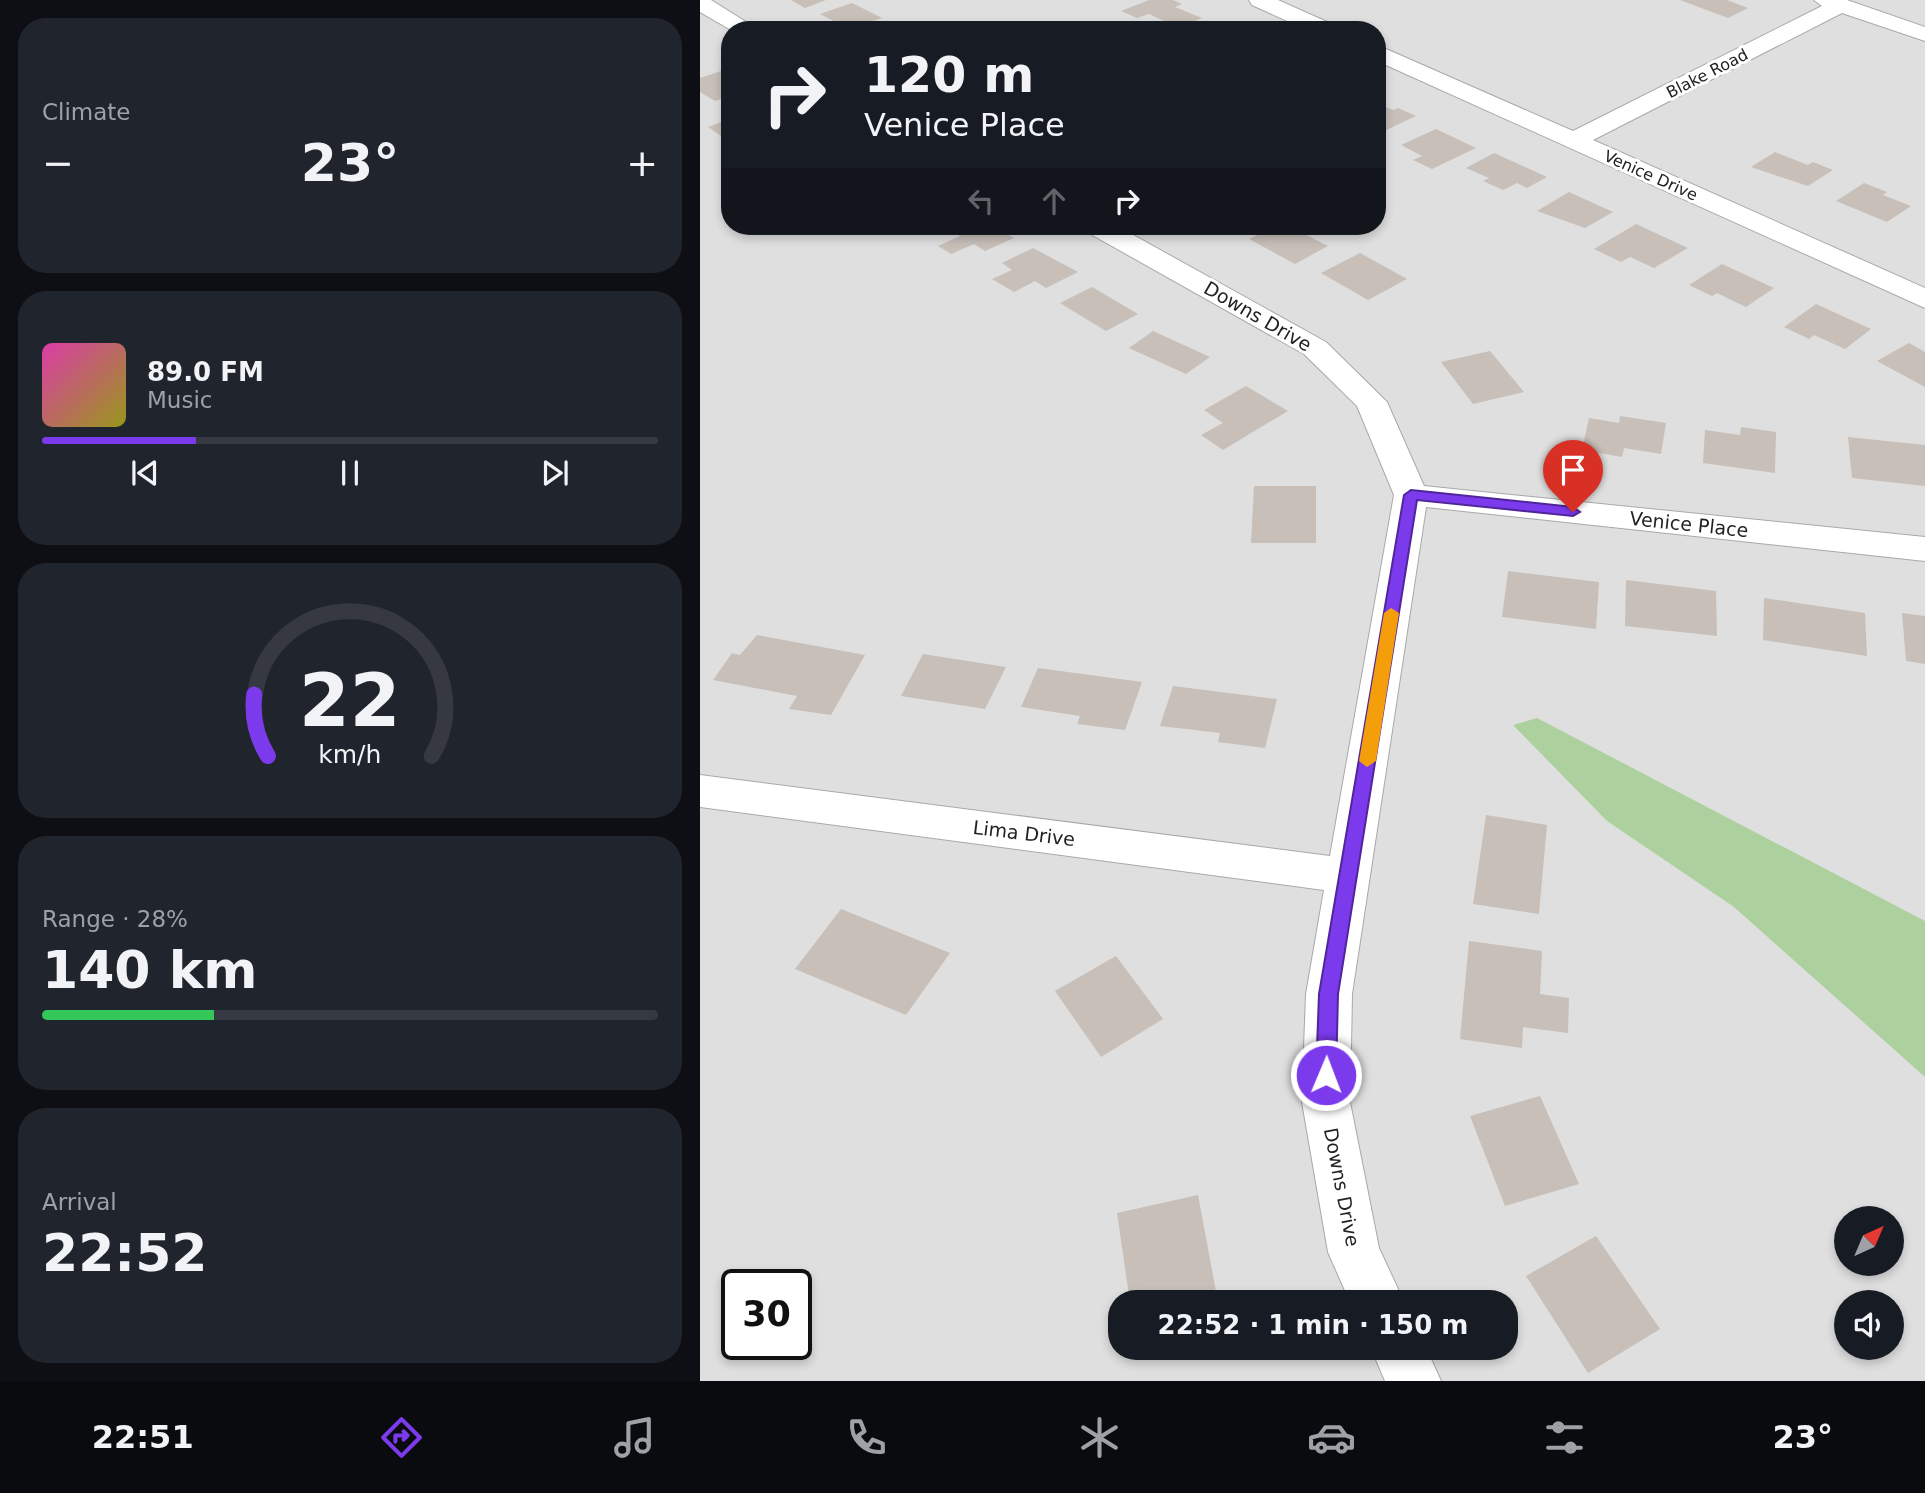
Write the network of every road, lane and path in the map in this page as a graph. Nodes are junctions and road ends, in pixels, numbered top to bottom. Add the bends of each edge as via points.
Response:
1 (1259, 0) edge
2 (700, 3) edge
3 (1833, 3) edge
4 (732, 21) edge
5 (1306, 21) edge
6 (1925, 34) edge
7 (1386, 56) edge
8 (1574, 140) junction
9 (1113, 235) edge
10 (1925, 299) edge
11 (1411, 495) junction
12 (1925, 549) edge
13 (700, 791) edge
14 (1349, 876) junction
15 (1371, 1290) edge
16 (1403, 1360) edge
17 (1413, 1381) edge

1 - 5 street
2 - 4 street
3 - 6 street
3 - 8 street, Blake Road
7 - 8 street, Venice Drive
8 - 10 street, Venice Drive
9 - 11 street, Downs Drive via 1315,348 1371,402
11 - 12 street, Venice Place
11 - 14 street, Downs Drive
13 - 14 street, Lima Drive
14 - 15 street, Downs Drive via 1329,994 1325,1102 1354,1252
16 - 17 street

